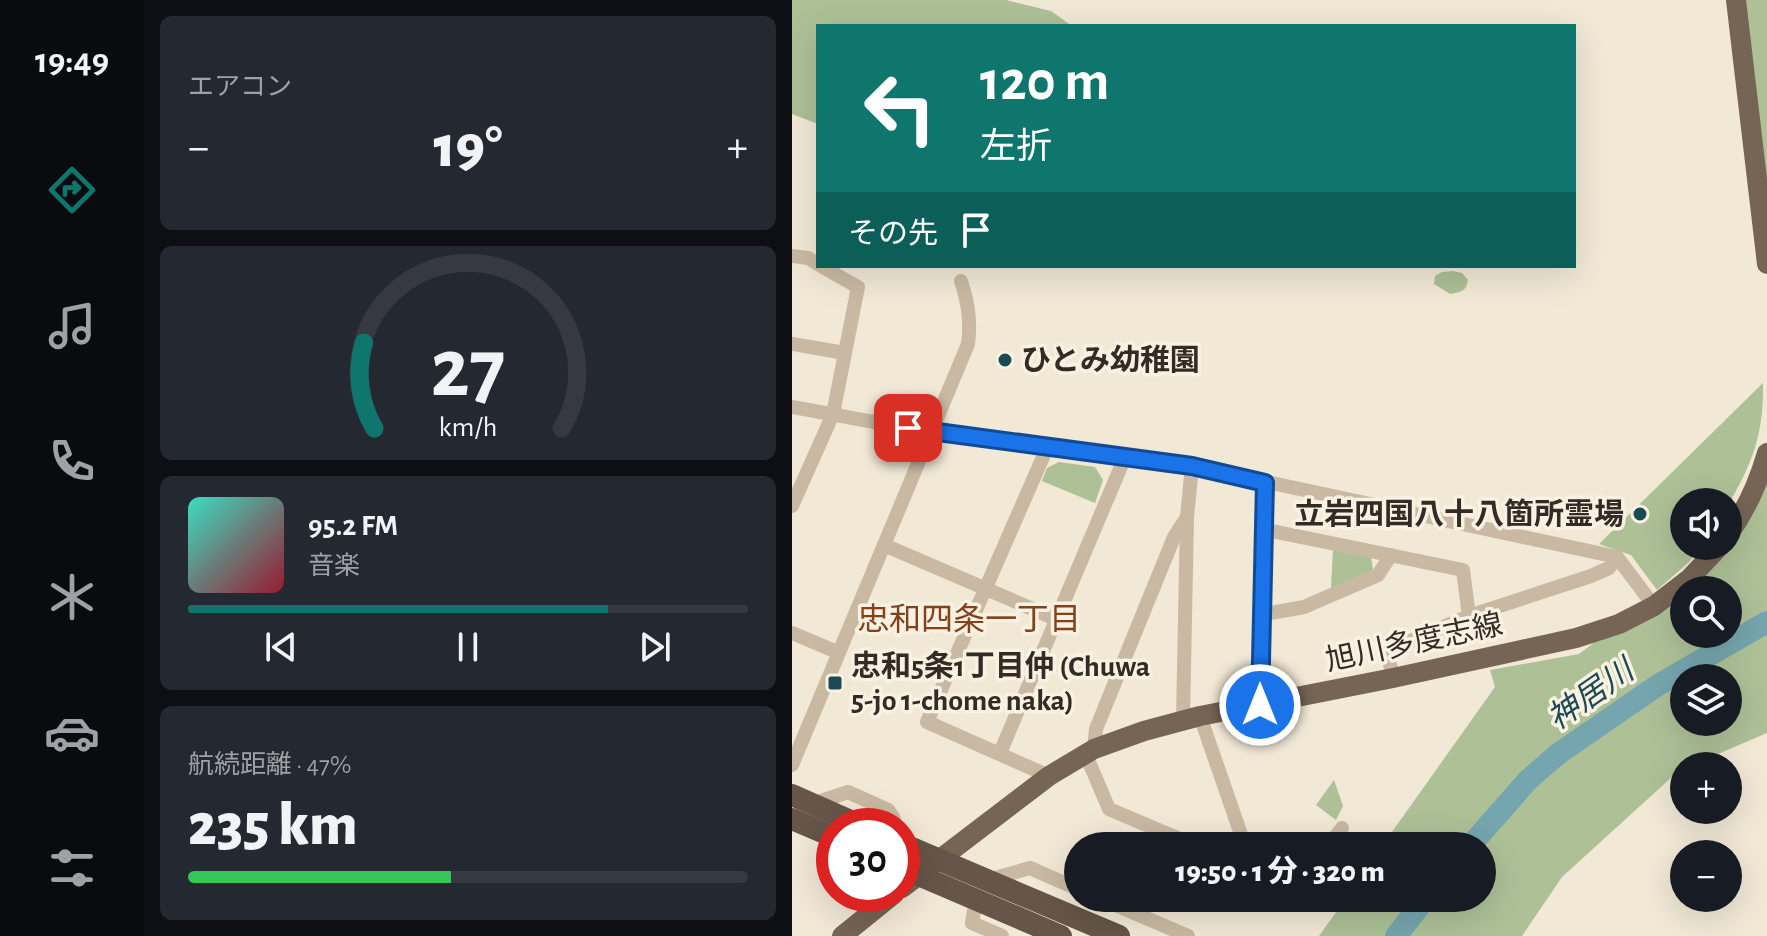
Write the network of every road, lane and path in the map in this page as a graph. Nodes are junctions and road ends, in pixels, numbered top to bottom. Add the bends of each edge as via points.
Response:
1 (1736, 0) edge
2 (792, 256) edge
3 (816, 263) edge
4 (1767, 264) edge
5 (824, 268) edge
6 (961, 281) dead end
7 (792, 344) edge
8 (845, 353) junction
9 (792, 407) edge
10 (833, 414) junction
11 (933, 433) junction
12 (1047, 448) junction
13 (1767, 453) edge
14 (1125, 457) junction
15 (1192, 466) junction
16 (1265, 483) junction
17 (792, 506) edge
18 (1742, 516) edge
19 (1187, 517) junction
20 (1262, 529) junction
21 (884, 545) junction
22 (1391, 555) junction
23 (1617, 557) junction
24 (1707, 560) edge
25 (984, 590) junction
26 (1654, 606) junction
27 (1260, 615) junction
28 (1469, 616) junction
29 (1056, 619) junction
30 (792, 633) edge
31 (837, 652) junction
32 (1393, 678) junction
33 (1260, 705) junction
34 (1192, 718) junction
35 (1090, 752) junction
36 (1000, 753) junction
37 (792, 765) edge
38 (1049, 776) junction
39 (802, 800) edge
40 (820, 808) edge
41 (884, 808) edge
42 (792, 819) edge
43 (1342, 828) dead end
44 (816, 829) edge
45 (1163, 832) edge
46 (1239, 832) edge
47 (1339, 832) edge
48 (920, 852) edge
49 (940, 860) junction
50 (920, 870) edge
51 (920, 879) edge
52 (1064, 883) edge
53 (982, 890) junction
54 (872, 912) edge
55 (1132, 912) edge
56 (842, 936) edge
57 (1002, 936) edge
58 (1061, 936) edge
59 (1119, 936) edge
60 (1188, 936) edge

1 - 4 main road
2 - 3 street
5 - 8 street via 858,287
6 - 11 street via 968,302 968,344
7 - 8 street
8 - 10 street
9 - 10 street
10 - 11 street
10 - 17 street
11 - 12 street
11 - 21 street
12 - 14 street
12 - 25 street
13 - 18 main road
14 - 15 street
14 - 29 street
15 - 16 street
15 - 19 street
16 - 20 street
16 - 23 street
19 - 34 street
19 - 35 street via 1174,537
20 - 22 street
20 - 27 street
21 - 25 street
21 - 31 street
22 - 27 street via 1378,575 1304,607
22 - 28 street via 1463,570
23 - 26 street
23 - 28 street via 1609,568 1591,576
24 - 26 main road, 旭川多度志線
25 - 29 street
25 - 36 street via 927,722
26 - 32 main road, 旭川多度志線 via 1576,638
27 - 33 street
28 - 32 street via 1387,651
29 - 36 street
30 - 31 street
31 - 37 street
32 - 33 main road, 旭川多度志線
33 - 34 main road, 旭川多度志線
34 - 35 main road, 旭川多度志線
34 - 46 street
35 - 38 main road, 旭川多度志線
35 - 45 street via 1109,809
36 - 38 street
38 - 49 main road, 旭川多度志線
39 - 40 highway
39 - 41 street via 848,792
42 - 44 highway
43 - 47 street
48 - 49 highway
49 - 50 main road, 旭川多度志線
49 - 53 highway
51 - 53 highway
52 - 53 street via 1030,868
53 - 57 street via 972,923
53 - 58 highway
53 - 59 highway
54 - 56 main road
55 - 60 street

